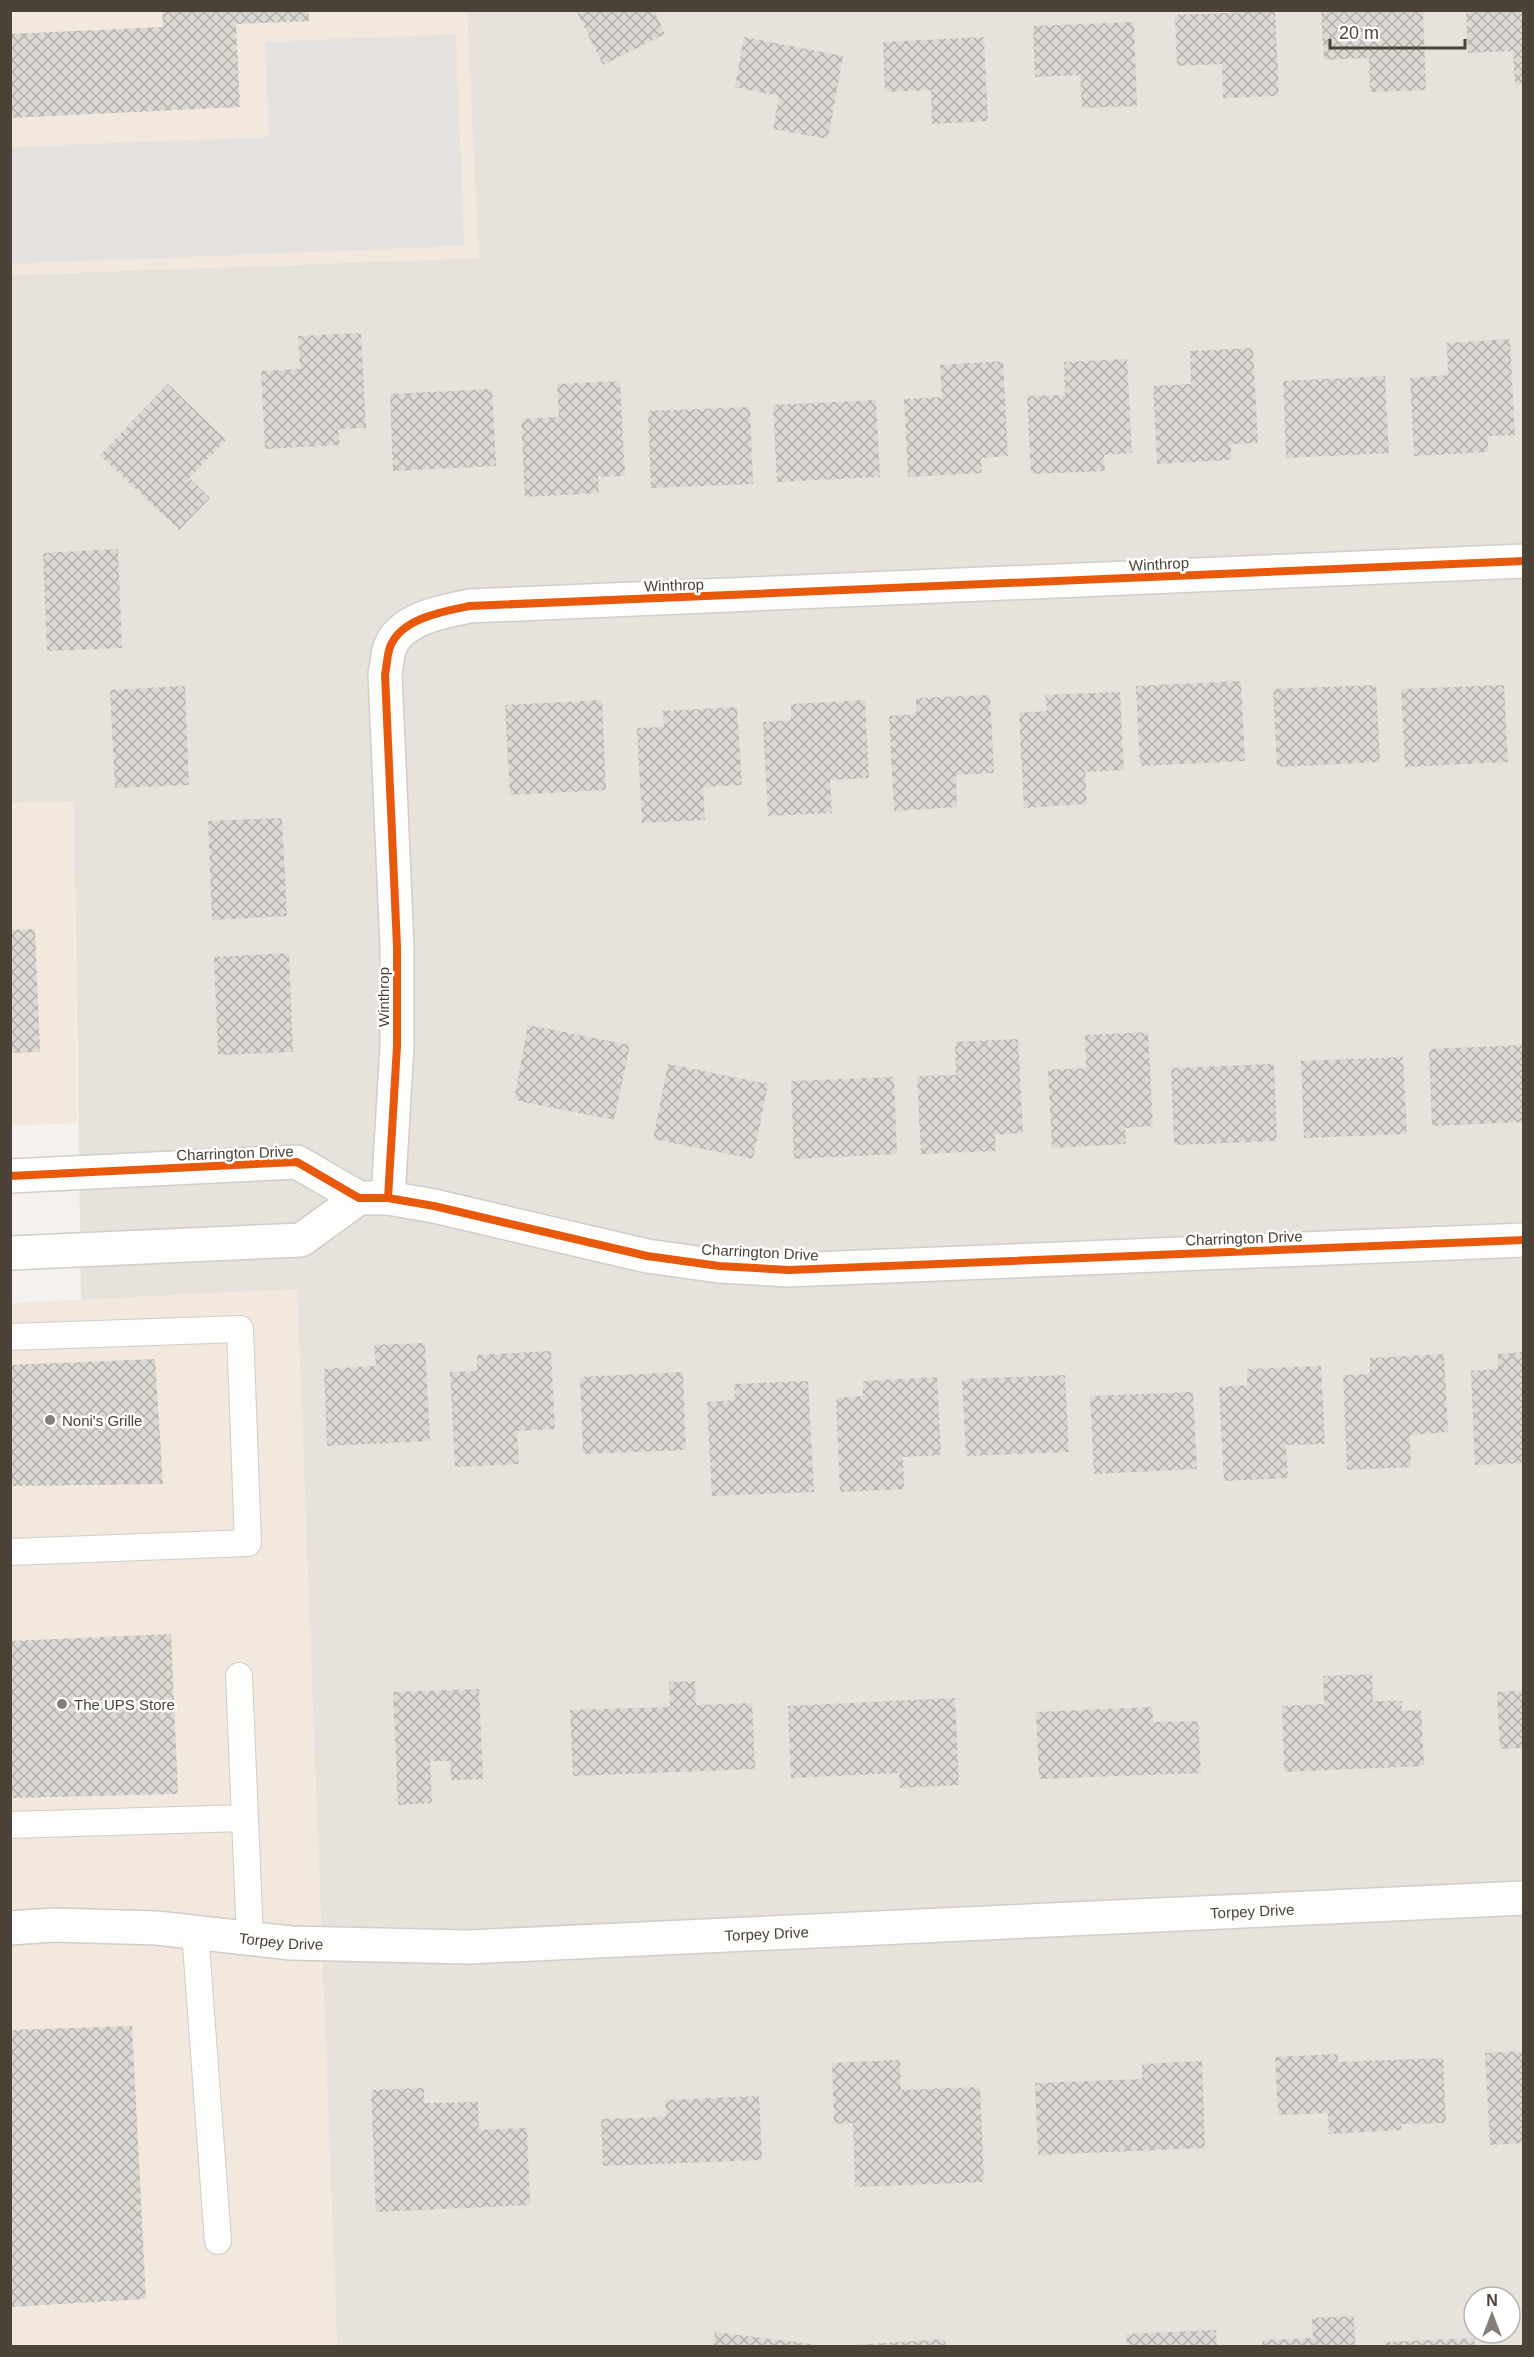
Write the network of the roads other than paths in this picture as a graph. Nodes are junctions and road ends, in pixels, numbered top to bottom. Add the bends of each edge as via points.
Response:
1 (1524, 561) edge
2 (10, 1176) edge
3 (374, 1198) junction
4 (1524, 1240) edge
5 (10, 1253) edge
6 (10, 1337) edge
7 (10, 1552) edge
8 (239, 1676) dead end
9 (245, 1818) junction
10 (10, 1826) edge
11 (1524, 1898) edge
12 (10, 1928) edge
13 (195, 1932) junction
14 (250, 1938) junction
15 (218, 2241) dead end

1 - 3 street, Winthrop via 470,606 430,614 411,624 390,645 385,674 397,947 397,1046
2 - 3 street, Charrington Drive via 297,1162
3 - 4 street, Charrington Drive via 434,1206 647,1256 789,1270
3 - 5 street via 301,1240
6 - 7 lane via 240,1329 248,1543
8 - 9 lane
9 - 10 lane
9 - 14 lane
11 - 14 street, Torpey Drive via 468,1947 291,1943
12 - 13 street, Torpey Drive via 54,1925
13 - 14 street, Torpey Drive
13 - 15 lane

